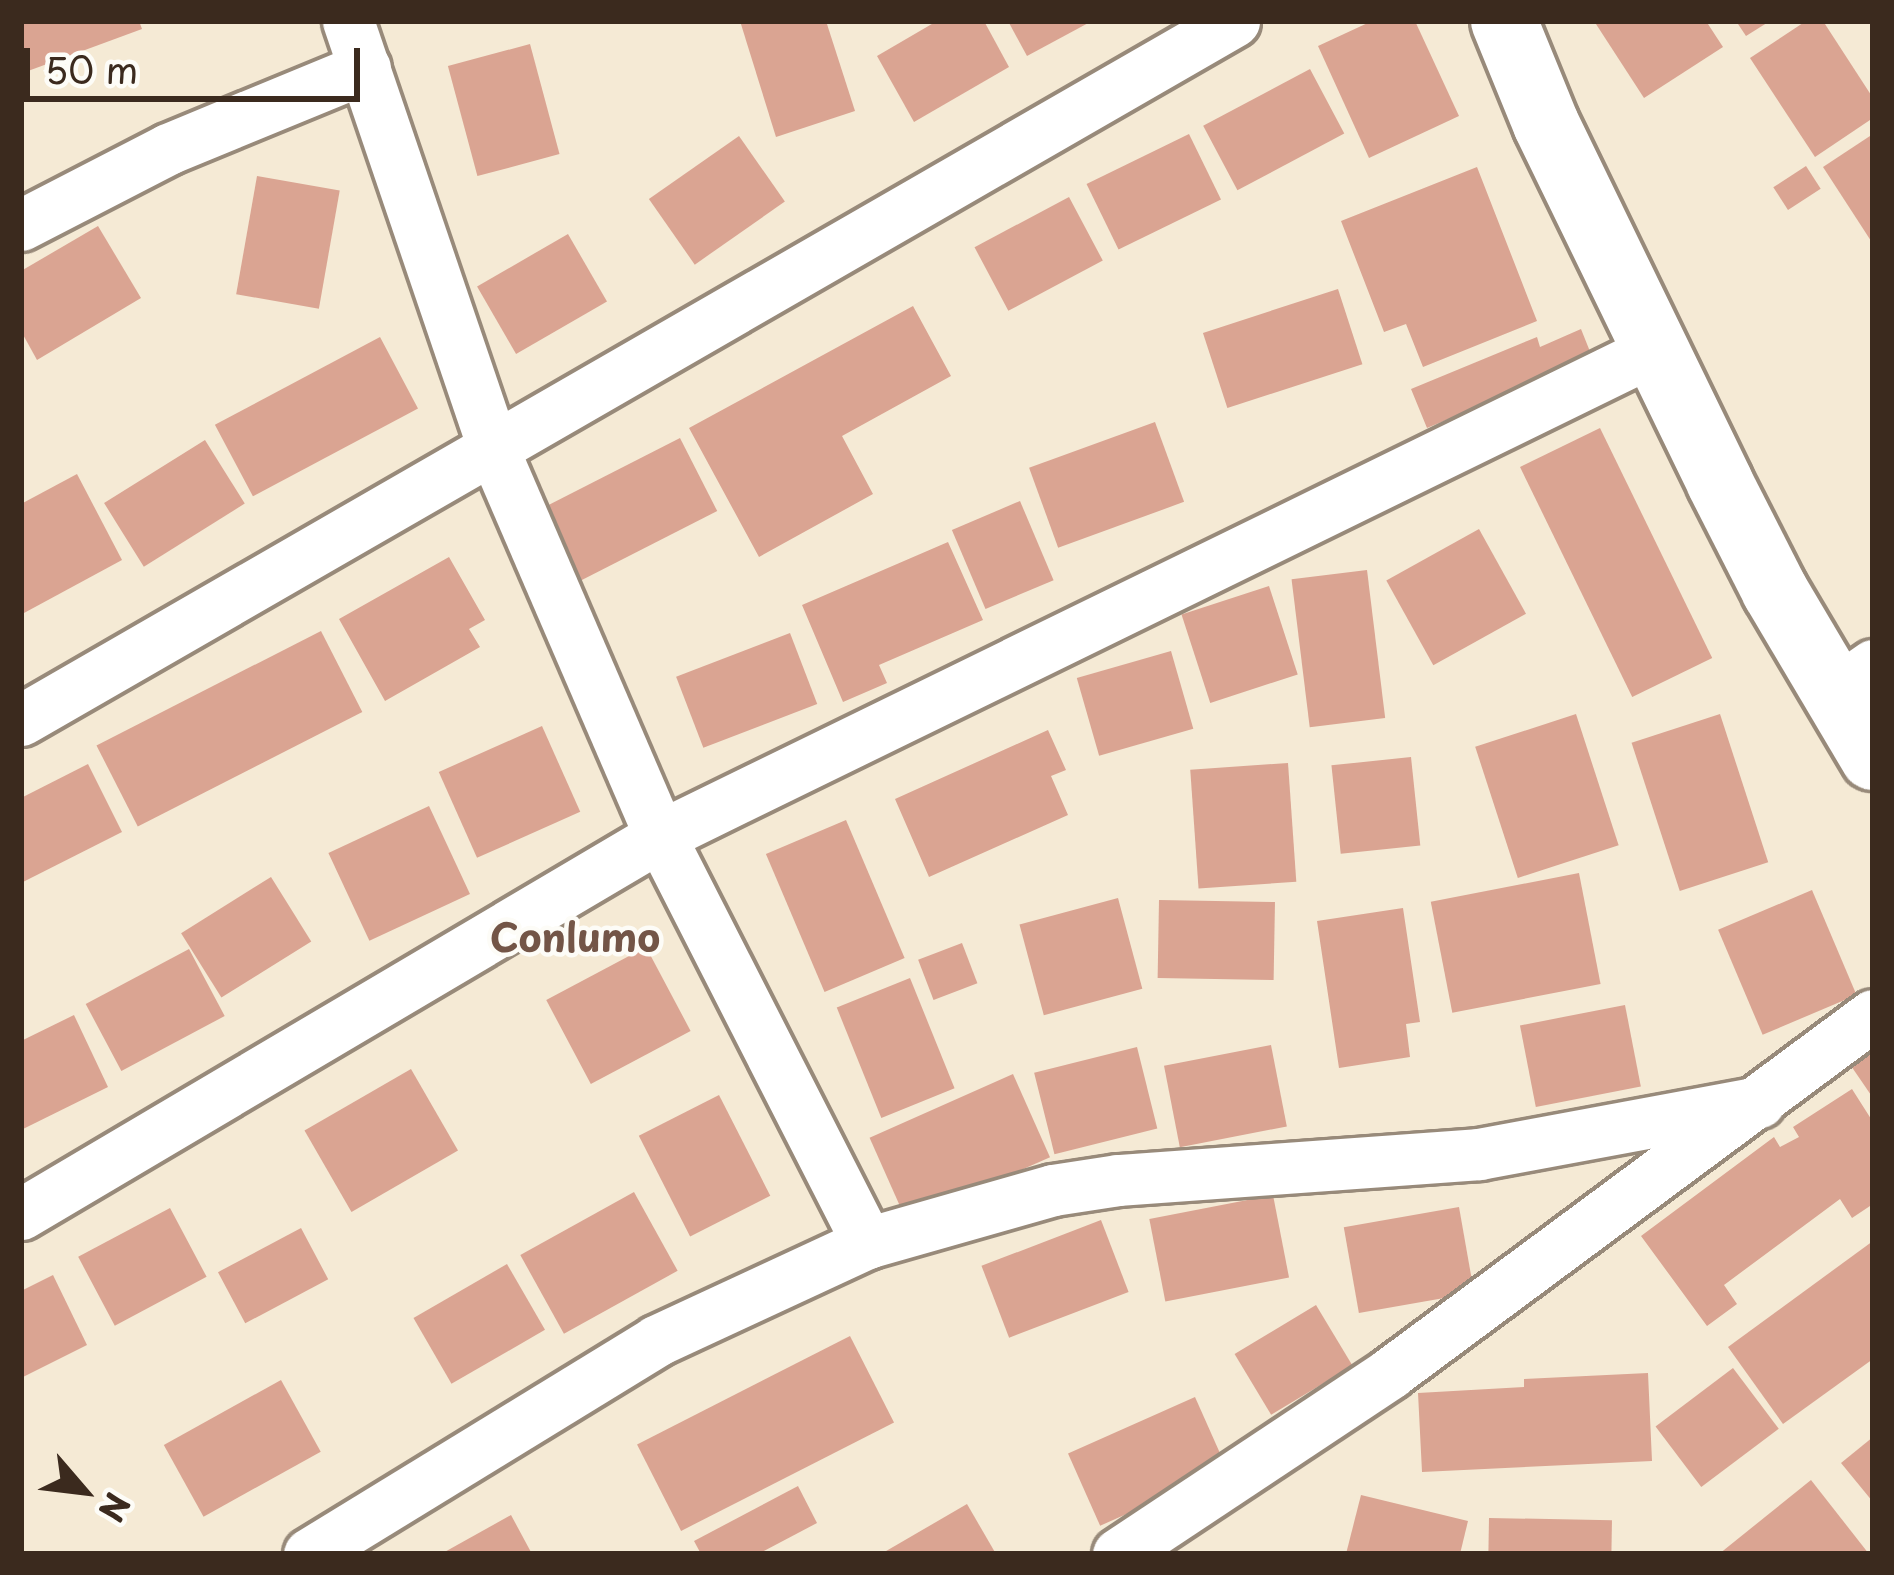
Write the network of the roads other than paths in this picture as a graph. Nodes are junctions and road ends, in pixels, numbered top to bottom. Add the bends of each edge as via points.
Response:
1 (1234, 21) edge
2 (1504, 21) edge
3 (356, 45) edge
4 (21, 225) edge
5 (1654, 350) junction
6 (494, 452) junction
7 (1853, 679) edge
8 (21, 720) edge
9 (1873, 757) edge
10 (660, 836) junction
11 (1873, 1015) edge
12 (1759, 1102) junction
13 (21, 1214) edge
14 (867, 1243) junction
15 (309, 1554) edge
16 (1118, 1554) edge

1 - 6 street
2 - 5 street
3 - 4 street
3 - 6 street
5 - 7 street
5 - 10 street
6 - 8 street
6 - 10 street
7 - 9 street
10 - 13 street
10 - 14 street
11 - 12 street
12 - 14 street via 1479,1154 1054,1190
12 - 16 street via 1390,1372
14 - 15 street via 656,1340

